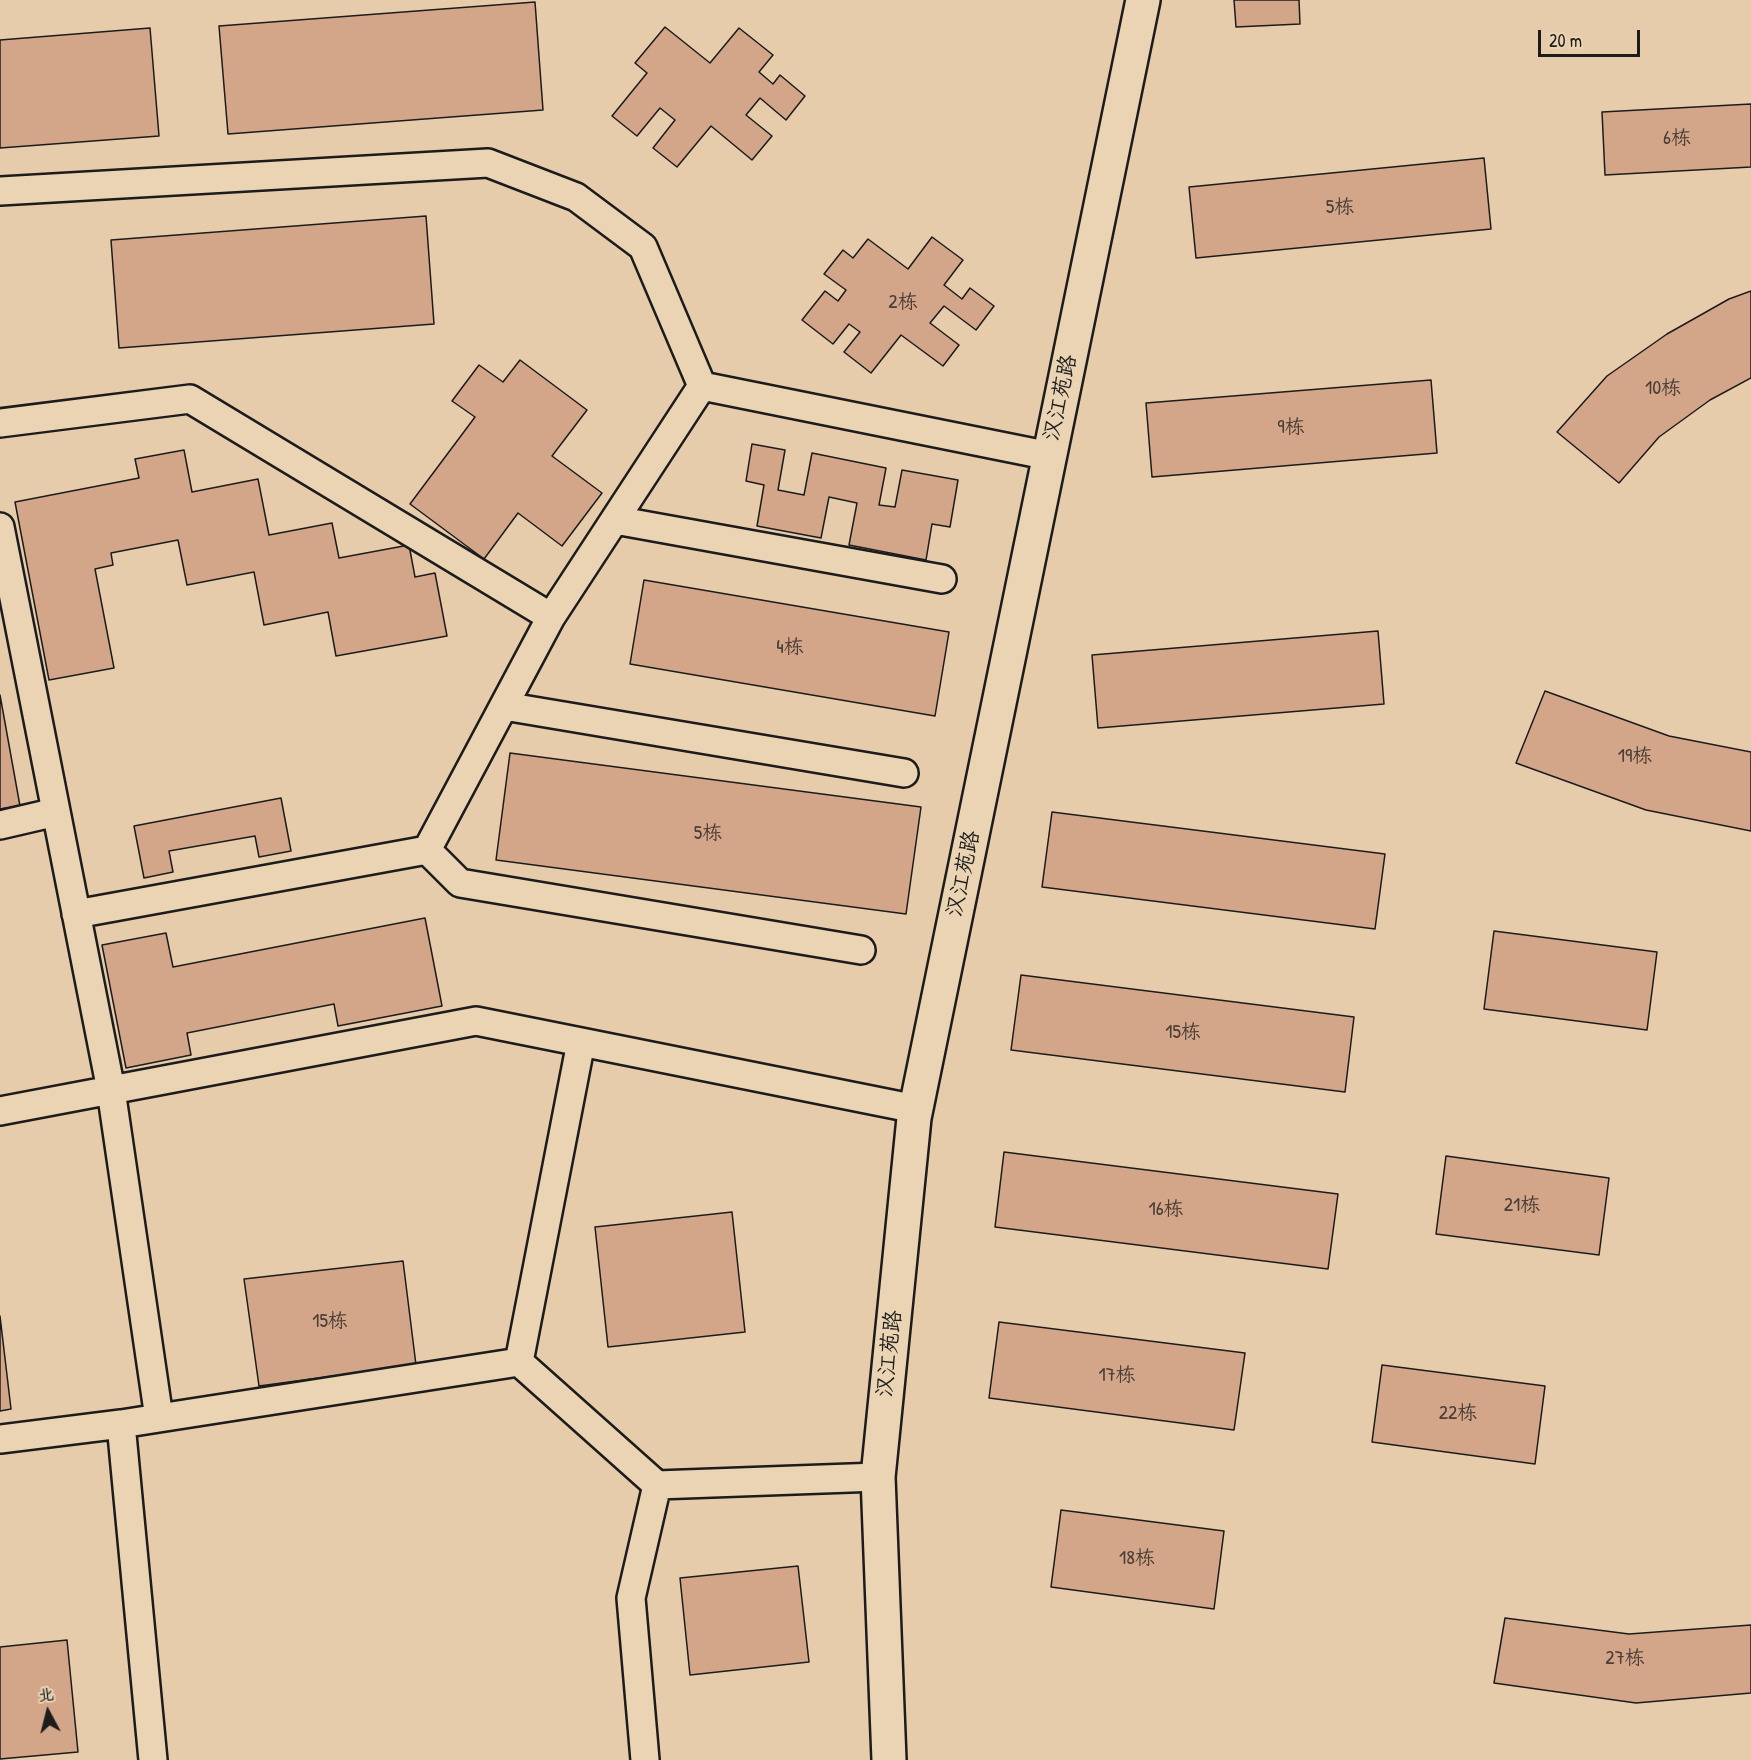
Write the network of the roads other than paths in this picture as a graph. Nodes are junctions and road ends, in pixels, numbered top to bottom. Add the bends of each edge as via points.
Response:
1 (1143, 0) edge
2 (0, 191) edge
3 (702, 386) junction
4 (0, 423) edge
5 (1050, 456) junction
6 (615, 520) junction
7 (0, 526) edge
8 (942, 579) dead end
9 (551, 617) junction
10 (504, 706) junction
11 (904, 773) dead end
12 (56, 812) junction
13 (0, 825) edge
14 (427, 850) junction
15 (76, 914) junction
16 (861, 950) dead end
17 (581, 1042) junction
18 (111, 1090) junction
19 (902, 1106) dead end
20 (0, 1111) edge
21 (519, 1362) junction
22 (159, 1418) junction
23 (121, 1424) junction
24 (0, 1440) edge
25 (878, 1477) junction
26 (657, 1485) junction
27 (153, 1760) edge
28 (645, 1760) edge
29 (889, 1760) edge

1 - 5 street, 汉江苑路
2 - 3 street via 488,163 576,197 643,247
3 - 5 street
3 - 6 street
4 - 9 street via 190,399
5 - 25 street, 汉江苑路 via 914,1118
6 - 8 street
6 - 9 street
7 - 12 street
9 - 10 street
10 - 11 street
10 - 14 street
12 - 13 street
12 - 15 street
14 - 15 street
14 - 16 street via 460,883
15 - 18 street
17 - 18 street via 476,1021
17 - 19 street
17 - 21 street
18 - 20 street
18 - 22 street
21 - 22 street
21 - 26 street
22 - 23 street
23 - 24 street
23 - 27 street
25 - 26 street
25 - 29 street, 汉江苑路
26 - 28 street via 631,1598

